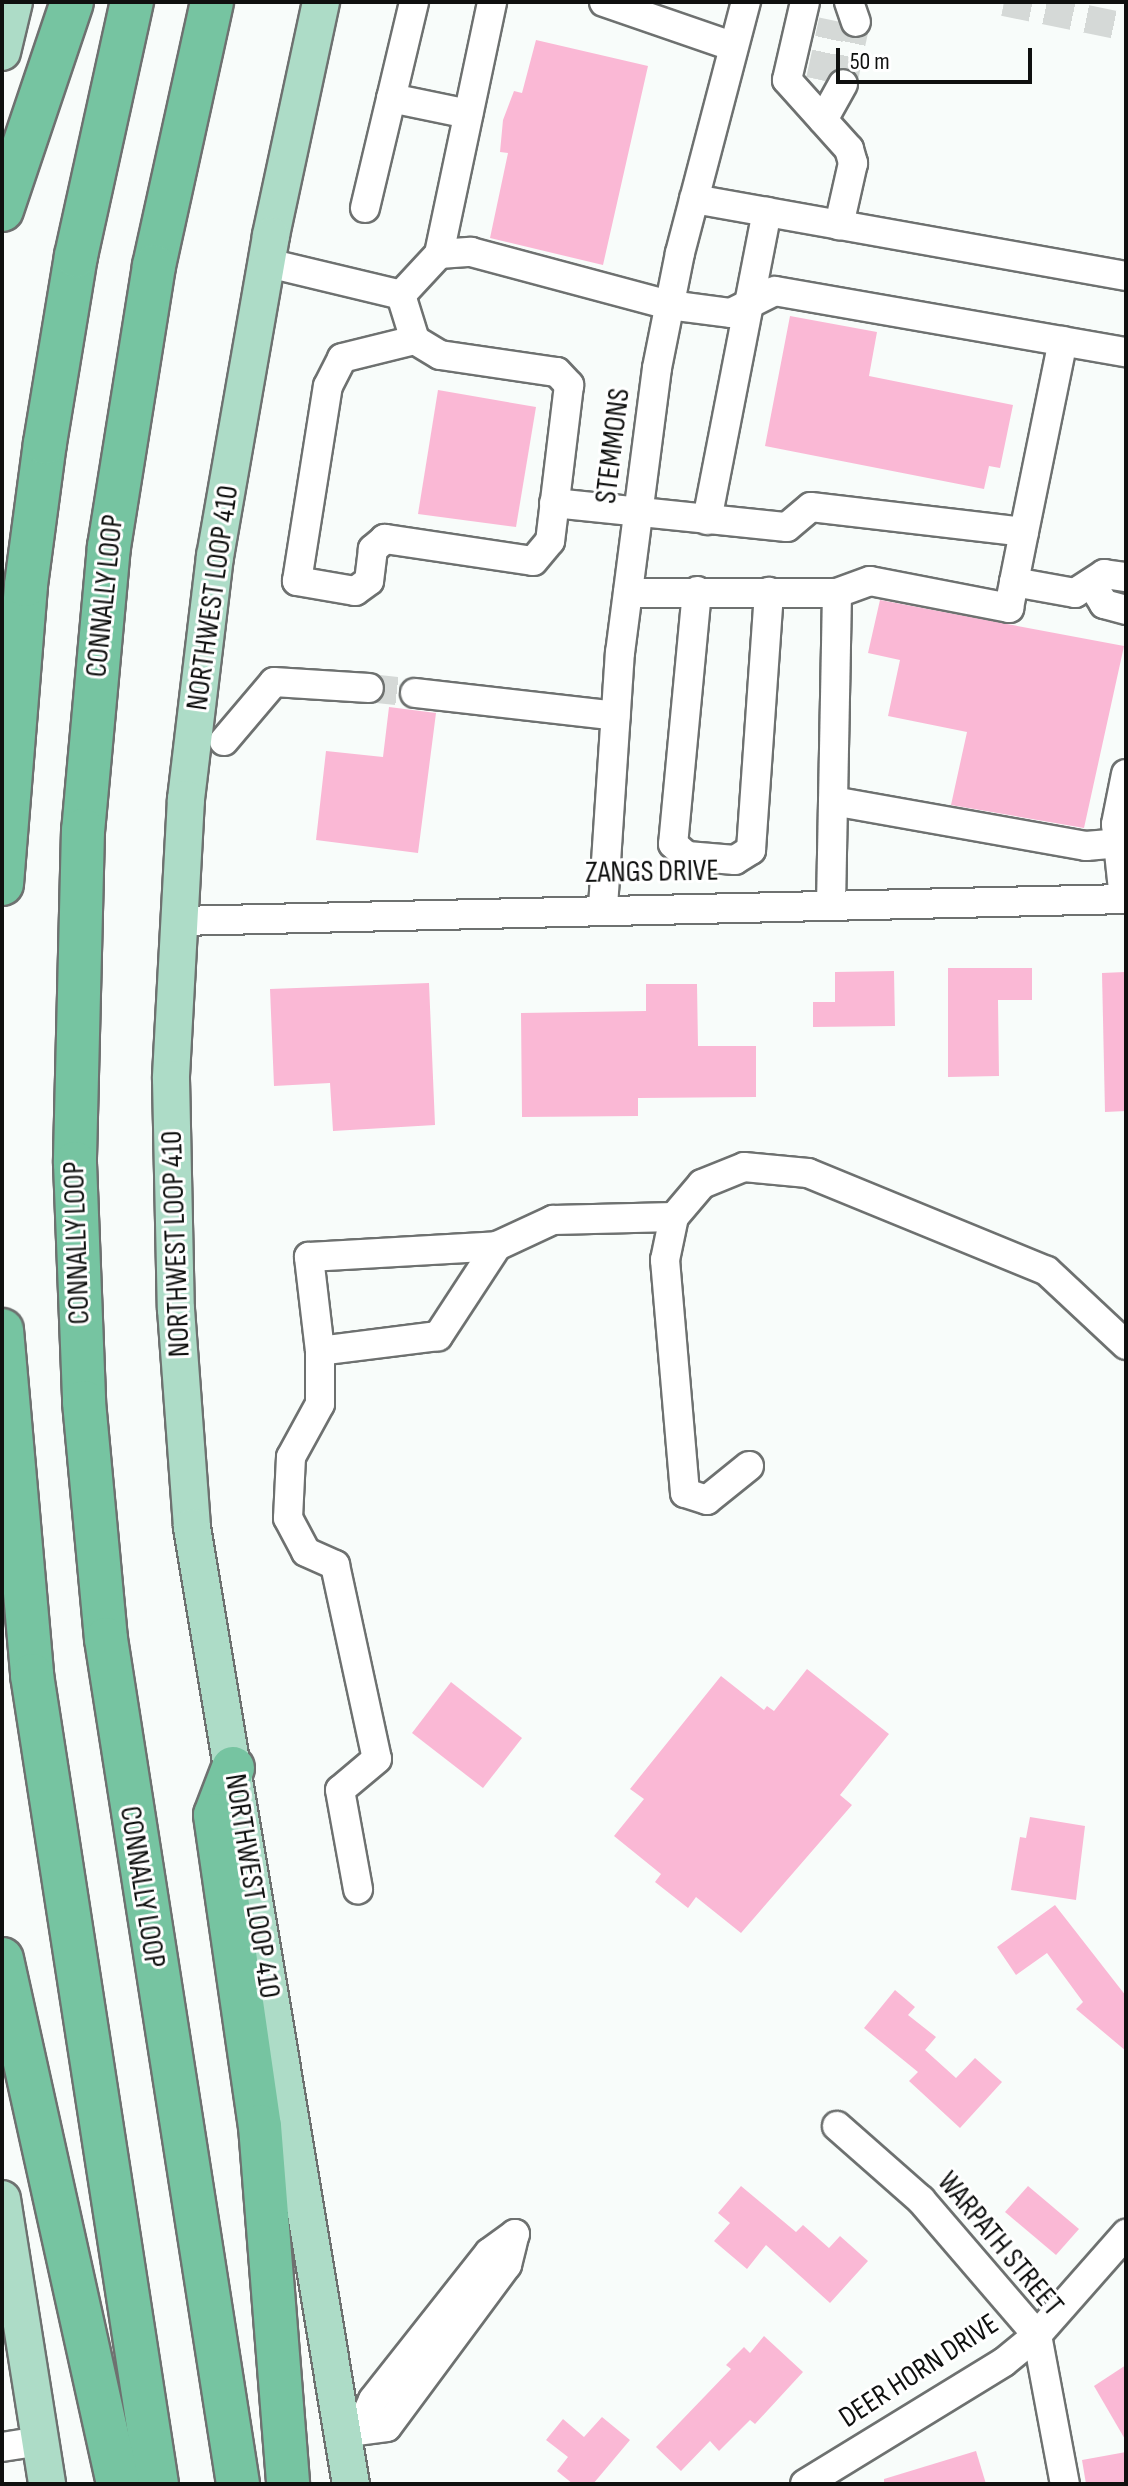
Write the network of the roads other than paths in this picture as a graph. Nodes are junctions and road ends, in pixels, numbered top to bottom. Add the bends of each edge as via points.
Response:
1 (72, 2) edge
2 (132, 2) edge
3 (212, 2) edge
4 (321, 2) edge
5 (414, 2) edge
6 (492, 2) edge
7 (604, 2) edge
8 (746, 2) edge
9 (805, 2) edge
10 (732, 46) junction
11 (831, 82) tunnel mouth
12 (391, 98) junction
13 (468, 114) junction
14 (823, 120) junction
15 (694, 199) junction
16 (365, 208) dead end
17 (2, 210) edge
18 (767, 212) junction
19 (839, 225) junction
20 (439, 254) junction
21 (268, 263) junction
22 (1126, 276) edge
23 (401, 295) junction
24 (749, 304) junction
25 (669, 305) junction
26 (415, 340) junction
27 (1063, 341) junction
28 (1126, 352) edge
29 (554, 503) junction
30 (638, 513) junction
31 (707, 520) junction
32 (1024, 532) junction
33 (1126, 577) edge
34 (1014, 582) junction
35 (1091, 583) junction
36 (697, 591) junction
37 (769, 592) junction
38 (628, 593) junction
39 (837, 593) junction
40 (1126, 610) edge
41 (369, 688) tunnel mouth
42 (415, 693) tunnel mouth
43 (616, 716) junction
44 (224, 741) dead end
45 (1126, 774) edge
46 (833, 801) junction
47 (1118, 843) junction
48 (2, 884) edge
49 (1125, 899) edge
50 (831, 902) junction
51 (603, 907) junction
52 (179, 921) junction
53 (674, 1217) junction
54 (497, 1246) junction
55 (2, 1330) edge
56 (1126, 1345) edge
57 (320, 1351) junction
58 (749, 1466) dead end
59 (233, 1768) junction
60 (358, 1889) dead end
61 (2, 1959) edge
62 (837, 2126) dead end
63 (2, 2199) edge
64 (1126, 2234) edge
65 (1037, 2335) junction
66 (352, 2430) junction
67 (40, 2441) junction
68 (2, 2447) edge
69 (47, 2484) edge
70 (118, 2484) edge
71 (157, 2484) edge
72 (238, 2484) edge
73 (288, 2484) edge
74 (351, 2484) edge
75 (805, 2484) edge
76 (1065, 2484) edge

1 - 17 highway
2 - 48 highway via 95,162 49,412 23,616
3 - 72 highway, CONNALLY LOOP via 151,281 106,578 83,830 75,1148 84,1402 106,1639
4 - 21 main road, NORTHWEST LOOP 410
5 - 12 street
6 - 13 street
7 - 10 street
8 - 10 street, STEMMONS
9 - 14 street via 787,80
10 - 15 street, STEMMONS
11 - 14 street
12 - 13 street
12 - 16 street
13 - 20 street
14 - 19 street via 849,149 853,163
15 - 18 street
15 - 25 street, STEMMONS
18 - 19 street
18 - 24 street
19 - 22 street
20 - 23 street
20 - 25 street via 471,252
21 - 23 street
21 - 52 main road, NORTHWEST LOOP 410 via 211,587 186,799
23 - 26 street
24 - 25 street via 731,313
24 - 27 street via 775,291
24 - 31 street
25 - 30 street, STEMMONS
26 - 29 street via 440,355 557,372 569,385
26 - 29 street via 342,358 328,386 297,581 355,591 369,581 373,549 385,539 533,561 550,541
27 - 28 street
27 - 32 street
29 - 30 street
30 - 31 street
30 - 38 street, STEMMONS
31 - 32 street via 787,527 811,507
32 - 34 street
33 - 35 street via 1104,574
34 - 35 street via 1075,593
34 - 39 street via 1009,608 870,581
35 - 40 street via 1104,604
36 - 37 street
36 - 37 street via 673,844 687,856 735,860 751,850
36 - 38 street
37 - 39 street
38 - 43 street, STEMMONS
39 - 46 street
41 - 44 street via 274,682
42 - 43 street
43 - 51 street, STEMMONS
45 - 47 street via 1116,824
46 - 47 street via 1086,846
46 - 50 street
47 - 49 street
49 - 50 street, ZANGS DRIVE
50 - 51 street, ZANGS DRIVE
51 - 52 street, ZANGS DRIVE
52 - 59 main road, NORTHWEST LOOP 410 via 171,1079 182,1434 200,1587
53 - 54 street via 553,1220
53 - 56 street via 702,1184 744,1167 808,1173 1047,1271
53 - 58 street via 665,1260 685,1493 707,1500
54 - 57 street via 438,1336
54 - 57 street via 309,1257
55 - 71 highway via 20,1581 38,1722
57 - 60 street via 320,1404 291,1457 288,1518 306,1552 335,1565 377,1759 340,1790
59 - 66 main road, NORTHWEST LOOP 410
59 - 73 highway via 215,1815 261,2142
61 - 70 highway
62 - 65 street, WARPATH STREET via 921,2200
63 - 67 main road
64 - 65 street, DEER HORN DRIVE
65 - 75 street, DEER HORN DRIVE via 1004,2362
65 - 76 street, WARPATH STREET
66 - 66 street via 387,2427 507,2265 515,2234 489,2253
66 - 74 main road, NORTHWEST LOOP 410
67 - 68 street
67 - 69 main road

